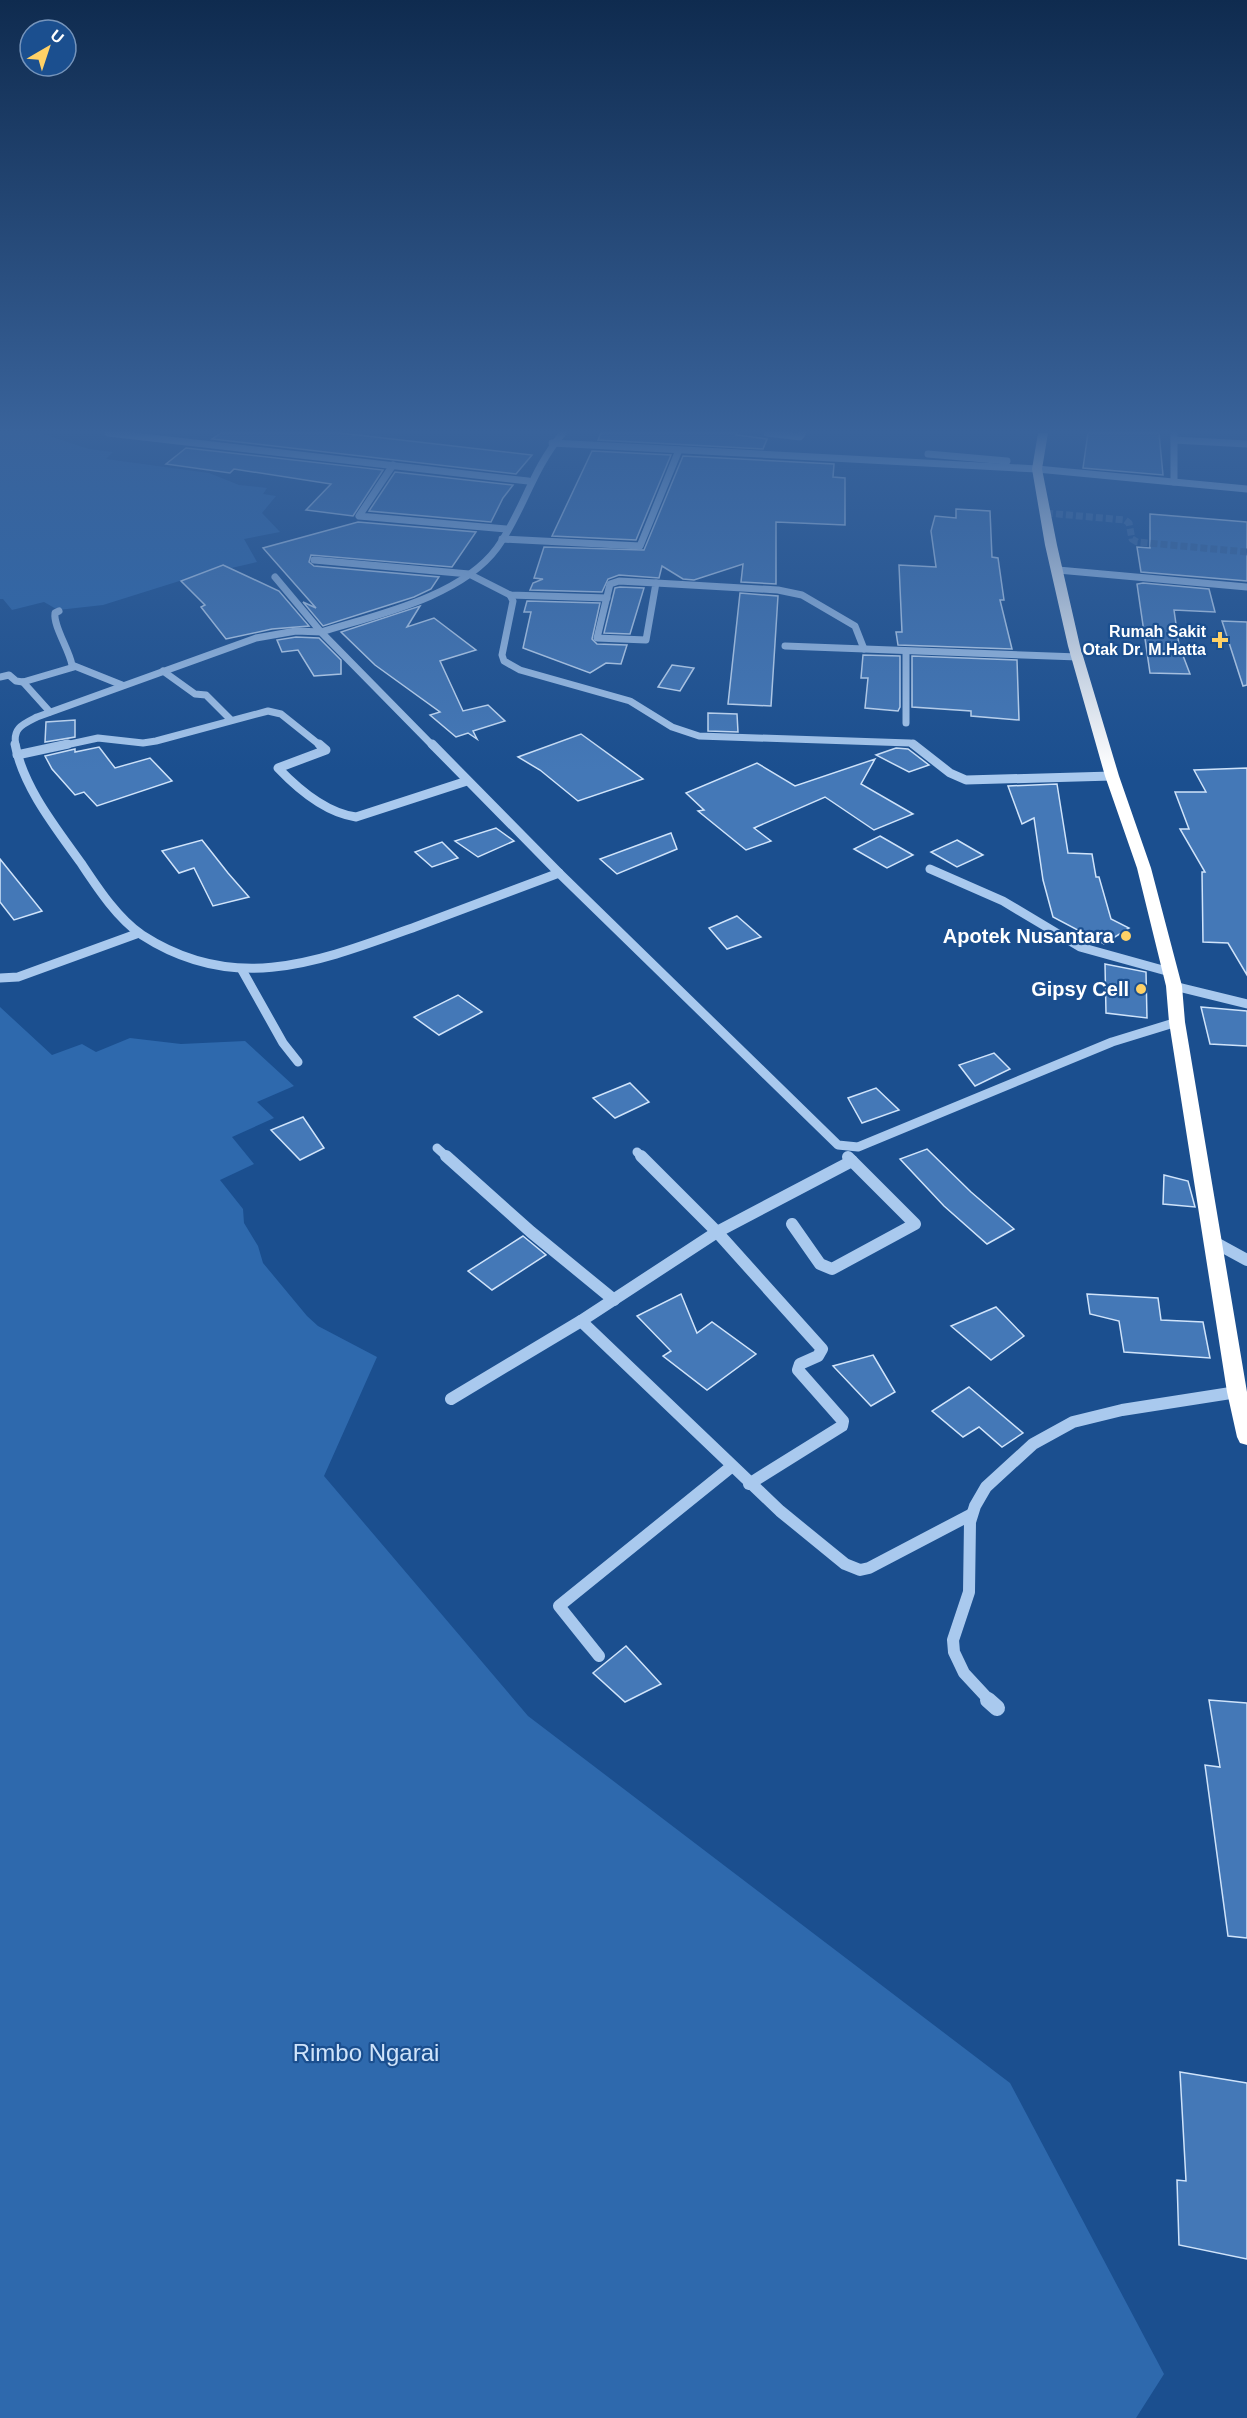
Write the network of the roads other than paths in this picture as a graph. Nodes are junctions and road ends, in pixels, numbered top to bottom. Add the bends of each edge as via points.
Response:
1 (498, 546) edge
2 (1053, 546) edge
3 (314, 560) dead end
4 (1058, 570) junction
5 (469, 574) junction
6 (275, 577) dead end
7 (656, 583) junction
8 (1247, 587) edge
9 (510, 595) junction
10 (606, 598) junction
11 (59, 611) dead end
12 (321, 632) junction
13 (785, 646) dead end
14 (864, 650) junction
15 (906, 652) junction
16 (1078, 657) junction
17 (74, 667) junction
18 (163, 671) junction
19 (0, 677) edge
20 (23, 682) junction
21 (122, 685) junction
22 (50, 712) junction
23 (231, 720) junction
24 (906, 723) dead end
25 (17, 755) junction
26 (1112, 776) junction
27 (467, 781) junction
28 (930, 869) dead end
29 (560, 873) junction
30 (139, 933) junction
31 (242, 970) junction
32 (0, 978) edge
33 (1172, 979) junction
34 (1247, 1004) edge
35 (1177, 1022) junction
36 (298, 1062) dead end
37 (838, 1145) junction
38 (437, 1148) dead end
39 (637, 1152) dead end
40 (852, 1161) junction
41 (792, 1224) dead end
42 (717, 1232) junction
43 (1214, 1242) junction
44 (1247, 1260) edge
45 (614, 1300) junction
46 (581, 1321) junction
47 (1237, 1392) junction
48 (451, 1400) dead end
49 (1247, 1437) edge
50 (731, 1467) junction
51 (750, 1484) junction
52 (972, 1514) junction
53 (599, 1656) dead end
54 (997, 1708) dead end

1 - 5 street
2 - 4 highway
3 - 5 street
4 - 8 street
4 - 16 highway
5 - 9 street
5 - 12 street via 405,605
6 - 12 street
7 - 10 street via 614,582
7 - 10 street via 643,641 597,638
7 - 14 street via 794,592 851,623
9 - 10 street
9 - 26 street via 513,601 504,661 520,670 630,701 686,733 910,743 926,751 950,774 966,780
11 - 17 street via 54,620
12 - 18 street via 296,631 256,639
12 - 27 street
13 - 14 street
14 - 15 street
15 - 16 street
15 - 24 street
16 - 26 highway
17 - 20 street
17 - 21 street
18 - 21 street
18 - 23 street via 195,694 206,695
19 - 20 street via 9,675
20 - 22 street
21 - 22 street
22 - 25 street via 16,730 13,738
23 - 25 street via 156,741 98,738
23 - 27 street via 274,712 325,748 325,752 278,768 296,785 347,818
25 - 30 street via 40,802 121,917
26 - 33 highway via 1144,868
27 - 29 street
28 - 33 street via 1003,901 1080,947
29 - 31 street via 329,957 292,967
29 - 37 street
30 - 31 street via 201,960
30 - 32 street via 18,977
31 - 36 street
33 - 34 street
33 - 35 highway
35 - 37 street via 1112,1042 858,1147
35 - 43 highway
37 - 40 street
38 - 45 street
39 - 42 street
40 - 41 street via 915,1224 831,1269 820,1264
40 - 42 street
42 - 45 street
42 - 51 street via 820,1344 818,1356 800,1364 798,1370 844,1423
43 - 44 street
43 - 47 highway
45 - 46 street
46 - 48 street
46 - 50 street
47 - 49 highway
47 - 52 street via 1083,1419 1056,1430 997,1475 980,1495
50 - 51 street
50 - 53 street via 562,1603
51 - 52 street via 845,1564 860,1570
52 - 54 street via 968,1539 970,1585 952,1641 962,1669

